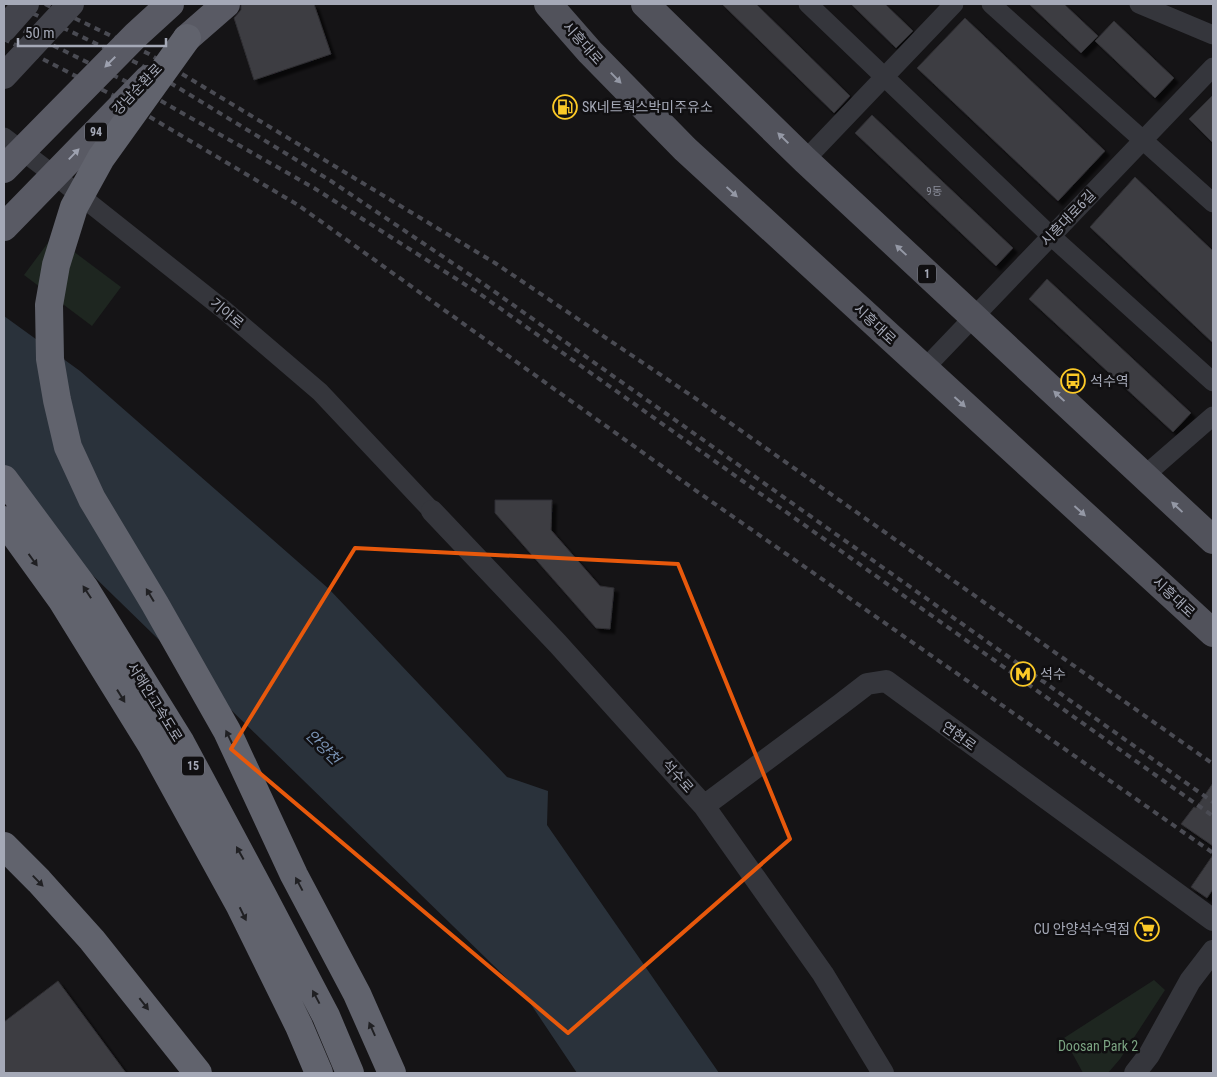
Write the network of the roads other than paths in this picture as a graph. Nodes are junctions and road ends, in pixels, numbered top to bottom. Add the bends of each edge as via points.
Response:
1 (26, 4) edge
2 (71, 4) edge
3 (170, 4) edge
4 (226, 4) edge
5 (548, 4) edge
6 (645, 4) edge
7 (808, 4) edge
8 (991, 4) edge
9 (1139, 4) edge
10 (942, 8) edge
11 (4, 29) edge
12 (1213, 35) edge
13 (188, 38) junction
14 (1213, 68) edge
15 (4, 76) edge
16 (885, 77) junction
17 (4, 137) edge
18 (1143, 140) junction
19 (805, 160) junction
20 (4, 169) edge
21 (1213, 203) edge
22 (4, 227) edge
23 (1051, 236) junction
24 (973, 318) junction
25 (924, 369) junction
26 (1213, 382) edge
27 (1213, 416) edge
28 (1144, 476) junction
29 (4, 479) edge
30 (432, 511) joint
31 (4, 520) edge
32 (1213, 540) edge
33 (1213, 633) edge
34 (704, 806) junction
35 (4, 846) edge
36 (1213, 920) edge
37 (1213, 951) edge
38 (198, 1073) edge
39 (319, 1073) edge
40 (350, 1073) edge
41 (392, 1073) edge
42 (884, 1073) edge
43 (1135, 1073) edge

1 - 11 main road, bridge
2 - 15 main road, bridge
3 -> 20 highway, bridge
4 - 13 highway, 강남순환로
5 -> 25 main road, 시흥대로 via 685,149
19 -> 6 main road, 1
7 - 16 street
8 - 18 street
9 - 12 street
10 - 16 street
22 -> 13 highway, 강남순환로 / 94, bridge
41 -> 13 highway, bridge via 357,994 294,875 226,731 92,499 68,447 58,400 50,359 49,305 56,265 74,207 101,158
14 - 18 street, 시흥대로6길
16 - 19 street
16 - 23 street
17 - 30 street, 기아로 via 222,309 320,392
18 - 21 street
18 - 23 street, 시흥대로6길
24 -> 19 main road, 1
23 - 24 street, 시흥대로6길
23 - 26 street
24 - 25 street, 시흥대로6길
28 -> 24 main road, 1
25 -> 33 main road, 시흥대로
27 - 28 street
32 -> 28 main road, 1
40 -> 29 highway, 서해안고속도로 / 15 via 326,1016 181,743 84,587
30 - 34 street, 석수로
31 -> 39 highway, 서해안고속도로 / 15 via 62,599 152,746 240,906
34 - 36 street, 연현로 via 867,684 886,682
34 - 42 street, 석수로 via 824,974
35 -> 38 highway via 92,940
37 - 43 street via 1190,981 1149,1055

